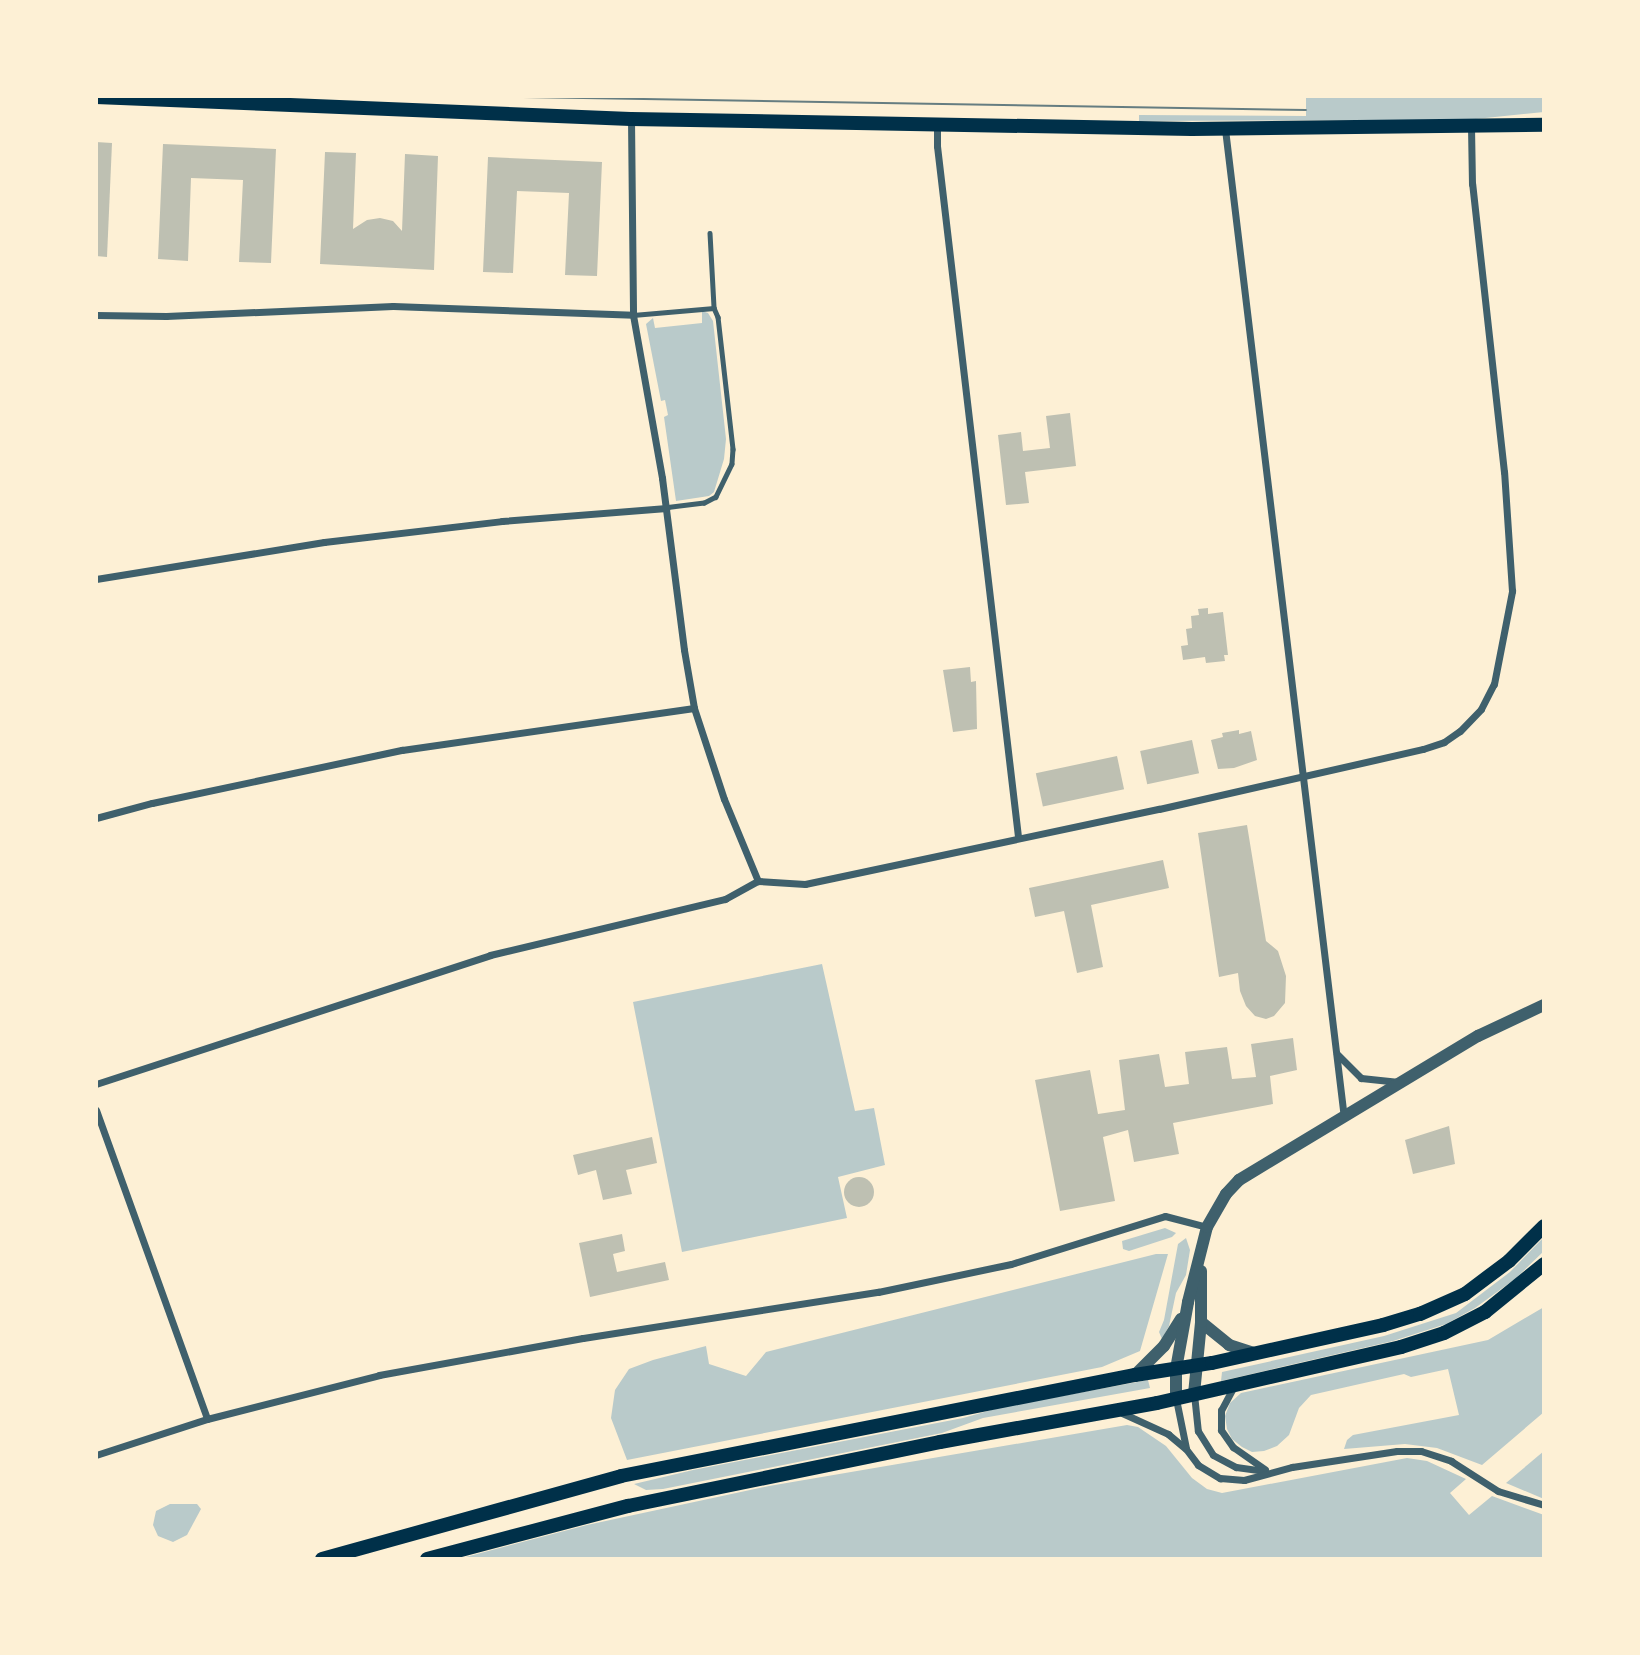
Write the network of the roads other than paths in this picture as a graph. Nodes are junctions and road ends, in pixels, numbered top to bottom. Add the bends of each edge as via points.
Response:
1 (96, 97) edge
2 (631, 119) junction
3 (937, 125) junction
4 (1544, 125) edge
5 (1471, 128) junction
6 (1225, 129) junction
7 (710, 233) dead end
8 (713, 308) junction
9 (96, 315) edge
10 (632, 315) junction
11 (666, 508) junction
12 (96, 579) edge
13 (694, 708) junction
14 (1303, 775) junction
15 (96, 818) edge
16 (1018, 837) junction
17 (758, 881) junction
18 (1544, 1005) edge
19 (1337, 1054) junction
20 (1403, 1082) junction
21 (96, 1084) edge
22 (96, 1110) edge
23 (1344, 1118) junction
24 (1544, 1226) edge
25 (1207, 1227) junction
26 (1200, 1253) junction
27 (1544, 1264) edge
28 (1188, 1302) junction
29 (1201, 1322) junction
30 (1254, 1353) junction
31 (1197, 1365) junction
32 (1176, 1369) junction
33 (1135, 1375) junction
34 (1234, 1386) junction
35 (1194, 1394) junction
36 (1176, 1399) junction
37 (1114, 1410) junction
38 (207, 1419) junction
39 (1186, 1449) junction
40 (96, 1455) edge
41 (1269, 1471) junction
42 (1544, 1505) edge
43 (322, 1559) edge
44 (427, 1559) edge

1 - 2 main road
2 - 3 main road
2 - 10 street
3 - 6 main road
3 - 16 street
4 - 5 main road
5 - 6 main road
5 - 14 street via 1472,184 1504,472 1512,591 1504,647 1481,709 1444,742
6 - 14 street
7 - 8 lane
8 - 10 lane
8 - 11 lane via 718,317 732,464 716,497
9 - 10 street via 393,306
10 - 11 street
11 - 12 street via 324,542
11 - 13 street
13 - 15 street via 402,750
13 - 17 street via 723,799
14 - 16 street
14 - 19 street
16 - 17 street via 805,884
17 - 21 street via 724,899 451,967
18 - 20 street via 1478,1036
19 - 20 street via 1362,1078
19 - 23 street
20 - 23 street
22 - 38 street
23 - 25 street via 1239,1180
24 - 30 main road via 1490,1278 1443,1305 1383,1325
25 - 26 street
25 - 38 street via 1166,1216 982,1271 419,1367
26 - 28 street
26 - 29 street
27 - 34 main road via 1485,1312 1444,1333
28 - 32 street
28 - 33 street via 1164,1346
29 - 30 street via 1229,1345
29 - 31 street
30 - 31 main road
31 - 32 main road
31 - 35 street
32 - 33 main road
32 - 36 street
33 - 43 main road via 621,1476
34 - 35 main road
34 - 41 street via 1221,1410 1222,1430 1233,1447
35 - 36 main road
35 - 41 street via 1198,1431 1213,1455 1236,1467
36 - 37 main road
36 - 39 street
37 - 39 street via 1152,1425
37 - 44 main road via 628,1506
38 - 40 street
39 - 41 street via 1198,1465 1220,1478 1244,1480
41 - 42 street via 1421,1451 1451,1461 1498,1491

